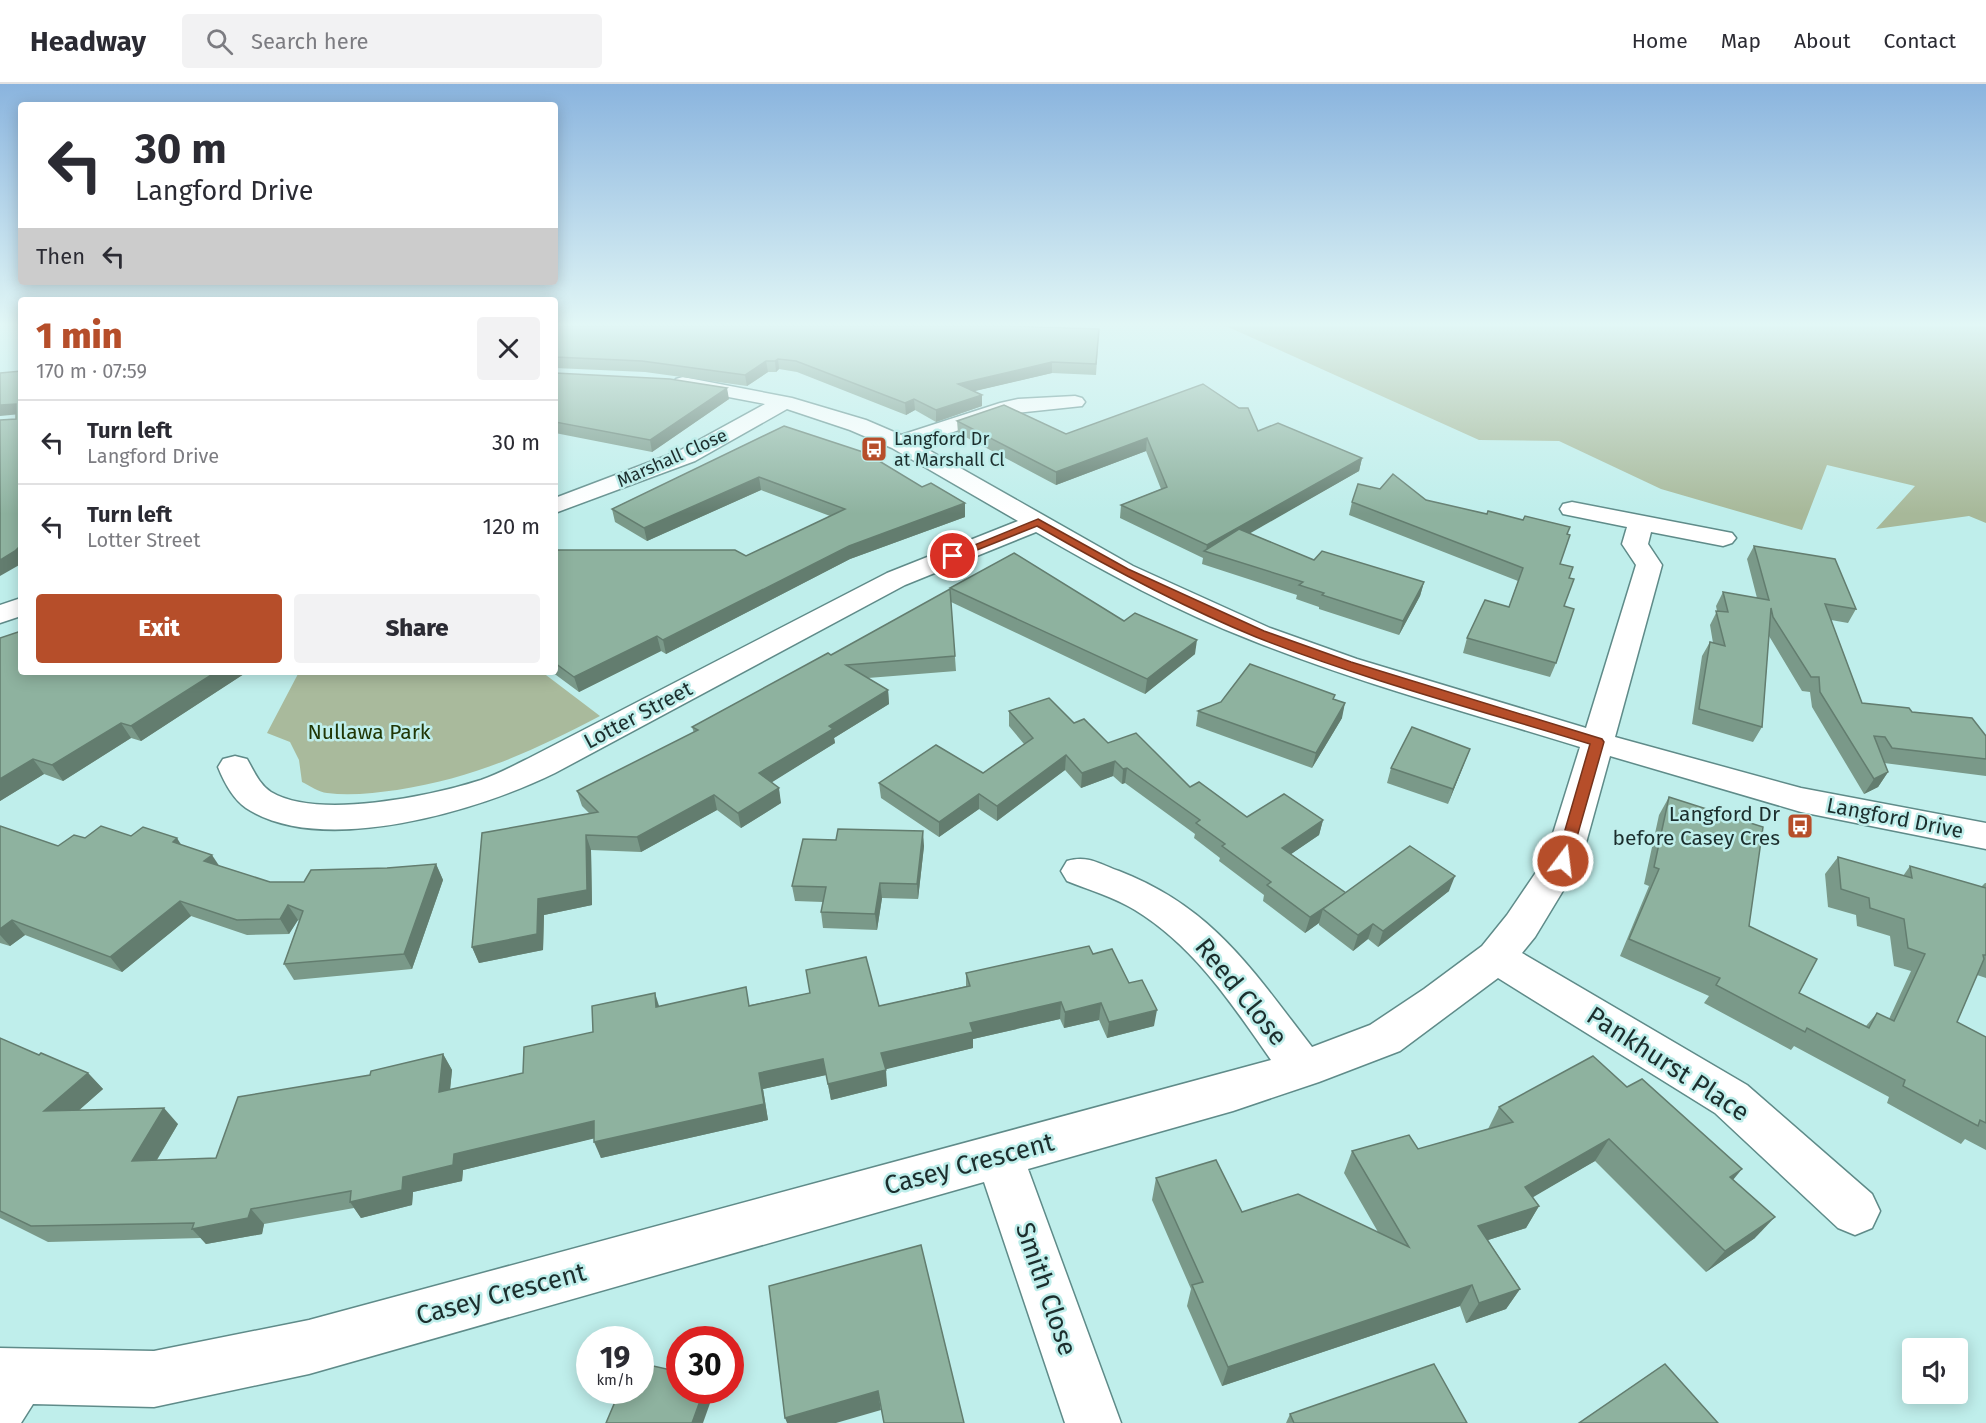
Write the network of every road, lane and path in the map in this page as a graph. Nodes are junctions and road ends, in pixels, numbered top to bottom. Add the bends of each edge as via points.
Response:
1 (714, 388) edge
2 (785, 402) junction
3 (1075, 402) dead end
4 (900, 443) junction
5 (558, 505) edge
6 (1572, 509) dead end
7 (1038, 522) junction
8 (1640, 524) junction
9 (1723, 538) dead end
10 (18, 607) edge
11 (0, 615) edge
12 (1597, 742) junction
13 (235, 767) dead end
14 (1986, 836) edge
15 (1080, 871) dead end
16 (1496, 957) junction
17 (1303, 1069) junction
18 (999, 1156) junction
19 (1855, 1211) dead end
20 (6, 1386) edge
21 (1094, 1423) edge

1 - 2 street, Langford Drive
2 - 4 street, Langford Drive
2 - 5 street, Marshall Close via 687,456
3 - 4 street via 1000,409
4 - 7 street, Langford Drive
6 - 8 street
7 - 12 street, Langford Drive via 1124,572 1260,634 1346,665
7 - 13 street, Lotter Street via 896,579 543,765 483,791 399,811 303,815 260,801 242,784
8 - 9 street
8 - 12 street, Casey Crescent via 1635,544 1649,565
10 - 11 street
12 - 14 street, Langford Drive via 1801,800
12 - 16 street, Casey Crescent via 1563,861
15 - 17 street, Reed Close via 1147,899 1190,930 1213,951
16 - 17 street, Casey Crescent via 1385,1038
16 - 19 street, Pankhurst Place via 1731,1099
17 - 18 street, Casey Crescent
18 - 20 street, Casey Crescent via 309,1347 154,1378
18 - 21 street, Smith Close

